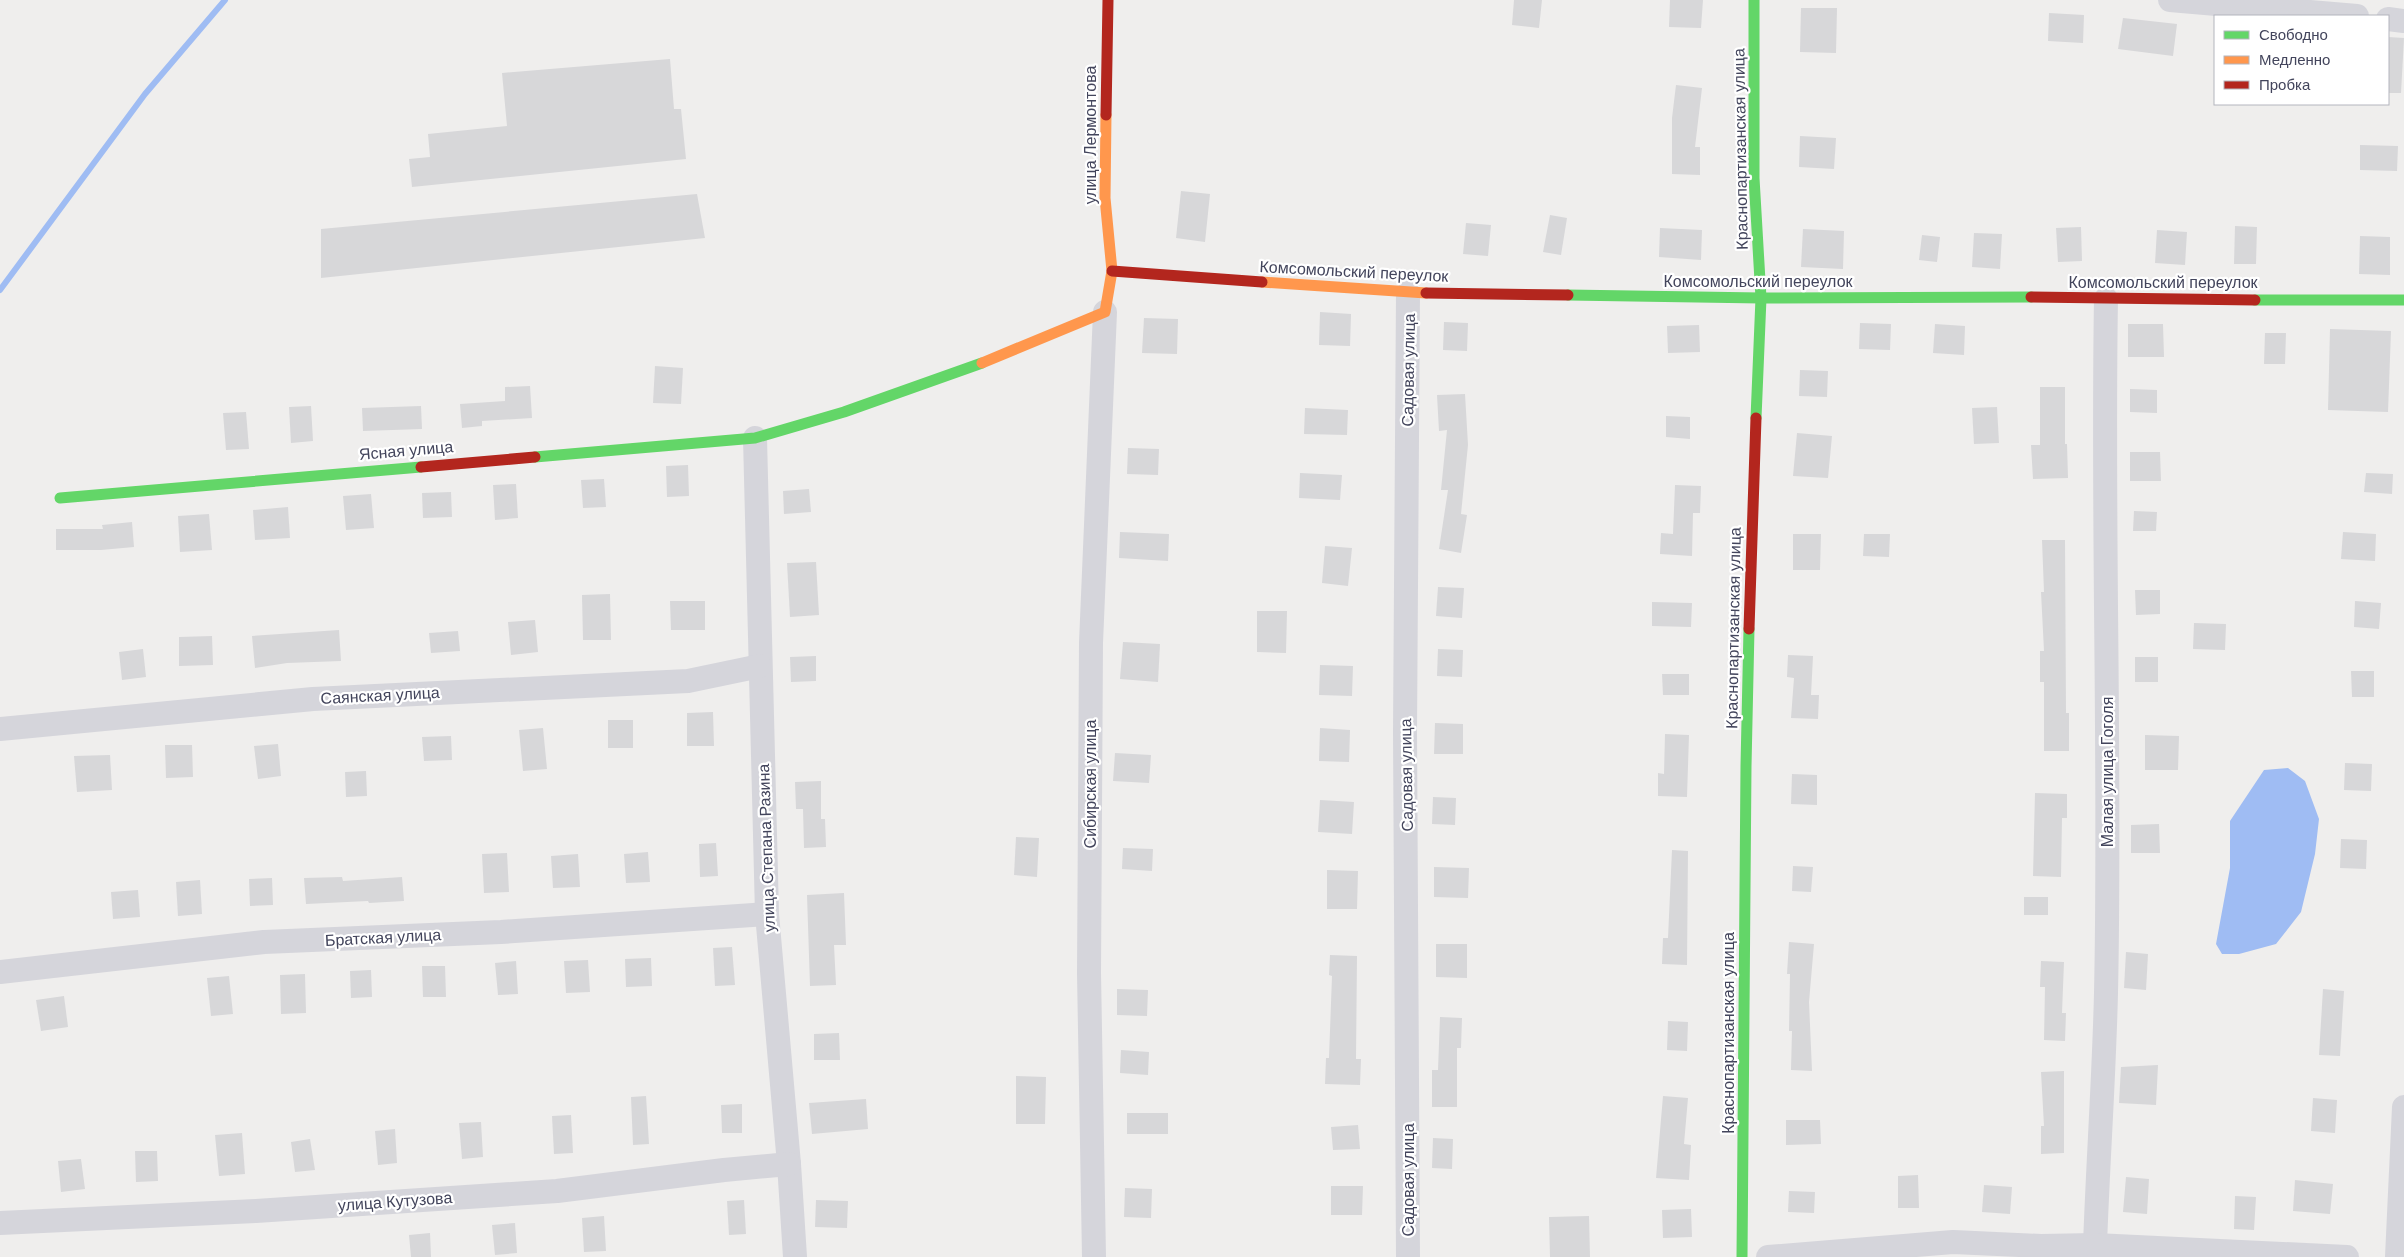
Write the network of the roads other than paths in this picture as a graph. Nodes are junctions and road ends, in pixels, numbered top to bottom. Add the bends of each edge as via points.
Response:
1 (1108, 0) edge
2 (1754, 0) edge
3 (2170, 0) edge
4 (2345, 15) edge
5 (2389, 19) edge
6 (2404, 21) edge
7 (1112, 271) junction
8 (1408, 292) junction
9 (1761, 298) junction
10 (2106, 299) junction
11 (2404, 300) edge
12 (1105, 312) junction
13 (755, 438) junction
14 (60, 498) dead end
15 (760, 666) junction
16 (0, 729) edge
17 (767, 914) junction
18 (0, 972) edge
19 (2404, 1107) edge
20 (789, 1164) junction
21 (0, 1223) edge
22 (2095, 1245) junction
23 (795, 1257) edge
24 (1094, 1257) edge
25 (1408, 1257) edge
26 (1742, 1257) edge
27 (1768, 1257) edge
28 (2347, 1257) edge
29 (2397, 1257) edge

1 - 7 street, улица Лермонтова via 1104,198
2 - 9 street, Краснопартизанская улица via 1754,178
3 - 4 street
5 - 6 street
7 - 8 street, Комсомольский переулок
7 - 12 street, улица Лермонтова
8 - 9 street, Комсомольский переулок
8 - 25 street, Садовая улица via 1405,732
9 - 10 street, Комсомольский переулок via 1996,296
9 - 26 street, Краснопартизанская улица via 1746,766
10 - 11 street, Комсомольский переулок
10 - 22 street, Малая улица Гоголя via 2106,994
12 - 13 street, Ясная улица via 989,361 802,426
12 - 24 street, Сибирская улица via 1090,642 1089,973
13 - 14 street, Ясная улица
13 - 15 street, улица Степана Разина
15 - 16 street, Саянская улица via 688,680 313,698
15 - 17 street, улица Степана Разина
17 - 18 street, Братская улица via 501,932 264,942
17 - 20 street, улица Степана Разина
19 - 29 street
20 - 21 street, улица Кутузова via 557,1191 256,1211
20 - 23 street, улица Степана Разина
22 - 27 street via 1953,1242
22 - 28 street

